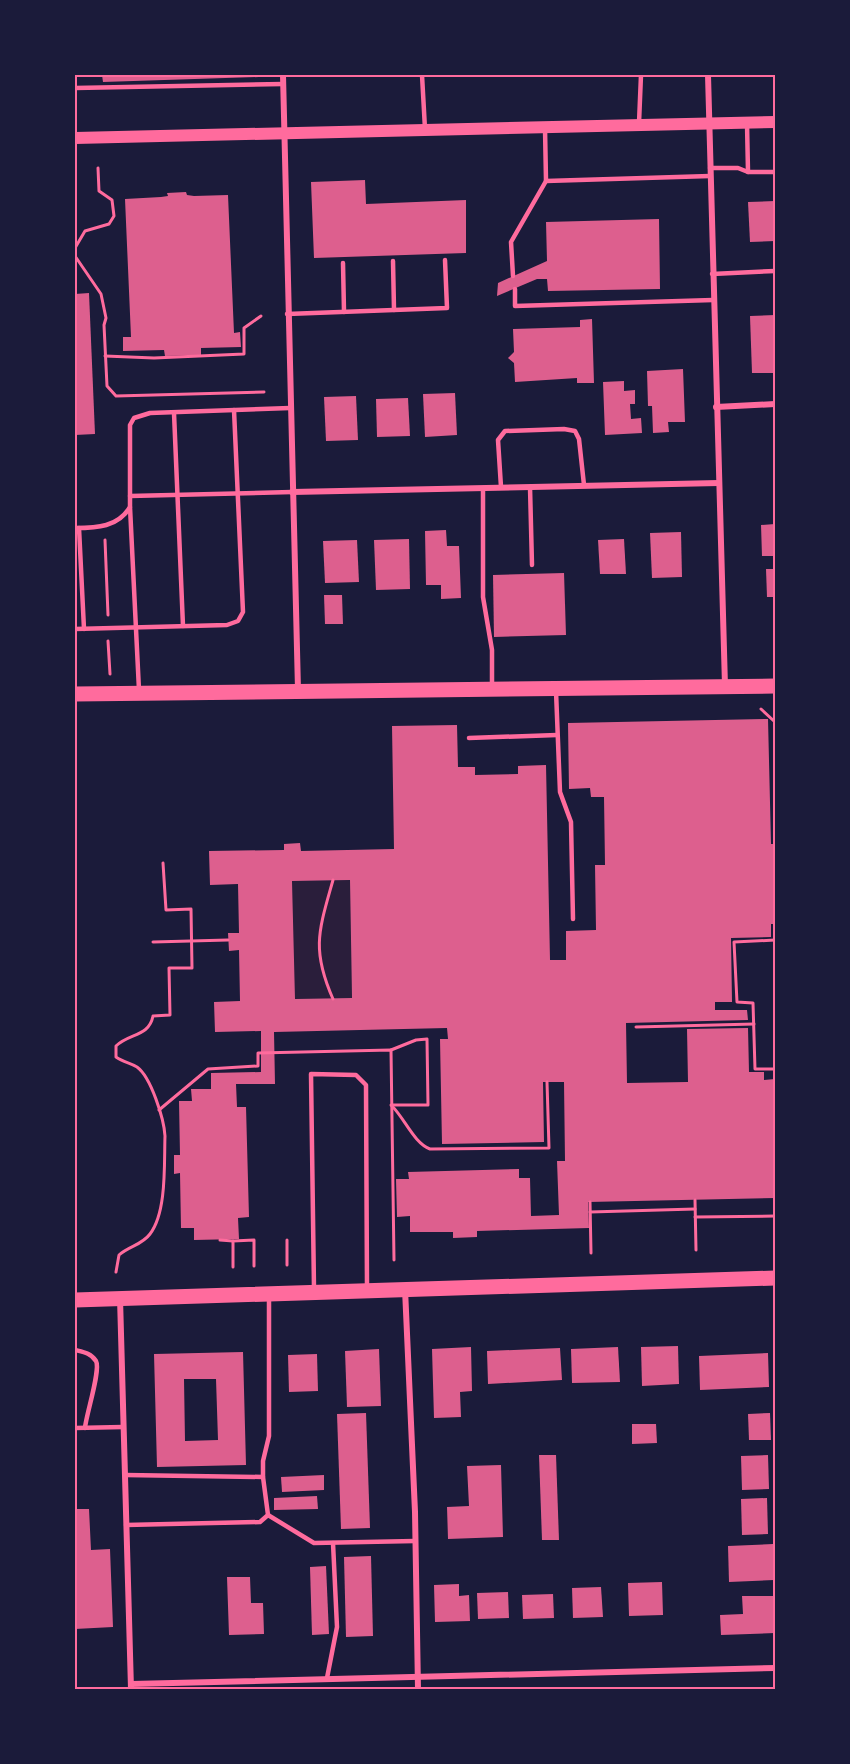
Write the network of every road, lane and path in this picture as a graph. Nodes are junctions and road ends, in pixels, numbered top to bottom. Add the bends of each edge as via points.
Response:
1 (283, 75) edge
2 (422, 75) edge
3 (641, 75) edge
4 (708, 75) edge
5 (283, 84) junction
6 (75, 88) edge
7 (775, 122) edge
8 (747, 123) junction
9 (709, 124) junction
10 (639, 126) junction
11 (545, 128) junction
12 (425, 131) junction
13 (285, 134) junction
14 (75, 138) edge
15 (98, 168) dead end
16 (710, 172) junction
17 (748, 172) junction
18 (775, 172) edge
19 (546, 181) junction
20 (75, 248) edge
21 (75, 256) edge
22 (445, 260) dead end
23 (393, 261) dead end
24 (343, 264) dead end
25 (775, 272) edge
26 (712, 274) junction
27 (513, 276) dead end
28 (515, 289) dead end
29 (713, 300) junction
30 (394, 310) junction
31 (344, 312) junction
32 (287, 314) junction
33 (261, 316) dead end
34 (105, 356) junction
35 (264, 392) dead end
36 (775, 404) edge
37 (716, 406) junction
38 (290, 408) junction
39 (234, 410) junction
40 (174, 412) junction
41 (719, 483) junction
42 (584, 485) junction
43 (501, 487) junction
44 (530, 487) junction
45 (483, 488) junction
46 (292, 492) junction
47 (237, 493) junction
48 (178, 495) junction
49 (130, 496) junction
50 (130, 507) junction
51 (77, 528) edge
52 (105, 540) dead end
53 (532, 565) dead end
54 (108, 615) dead end
55 (183, 626) junction
56 (136, 628) junction
57 (75, 629) edge
58 (84, 629) junction
59 (108, 641) dead end
60 (110, 674) dead end
61 (725, 686) junction
62 (775, 686) edge
63 (556, 688) junction
64 (492, 689) junction
65 (298, 691) junction
66 (139, 693) junction
67 (75, 694) edge
68 (761, 710) dead end
69 (775, 722) edge
70 (557, 735) junction
71 (469, 738) dead end
72 (164, 863) dead end
73 (333, 880) dead end
74 (573, 919) dead end
75 (228, 940) dead end
76 (775, 940) edge
77 (192, 941) junction
78 (153, 942) dead end
79 (333, 999) dead end
80 (754, 1024) junction
81 (636, 1027) dead end
82 (391, 1050) dead end
83 (775, 1069) edge
84 (547, 1082) dead end
85 (695, 1200) dead end
86 (590, 1202) dead end
87 (695, 1209) junction
88 (590, 1212) junction
89 (775, 1216) edge
90 (695, 1217) junction
91 (220, 1240) dead end
92 (287, 1240) dead end
93 (233, 1241) junction
94 (696, 1250) dead end
95 (591, 1253) dead end
96 (288, 1264) dead end
97 (254, 1266) dead end
98 (233, 1267) dead end
99 (116, 1272) dead end
100 (775, 1278) edge
101 (405, 1288) junction
102 (367, 1290) junction
103 (269, 1292) junction
104 (314, 1292) junction
105 (120, 1298) junction
106 (75, 1299) edge
107 (75, 1350) edge
108 (123, 1427) junction
109 (75, 1428) edge
110 (85, 1428) junction
111 (125, 1476) junction
112 (263, 1477) junction
113 (268, 1515) junction
114 (126, 1525) junction
115 (415, 1541) junction
116 (333, 1543) junction
117 (775, 1668) edge
118 (417, 1675) junction
119 (327, 1678) junction
120 (131, 1687) edge
121 (418, 1689) edge

1 - 5 street
2 - 12 lane
3 - 10 lane
4 - 9 street
5 - 6 lane
5 - 13 street
7 - 8 main road
8 - 9 main road
8 - 17 lane
9 - 10 main road
9 - 16 street
10 - 11 main road
11 - 12 main road
11 - 19 lane
12 - 13 main road
13 - 14 main road
13 - 32 street
15 - 20 path via 99,191 112,200 114,216 108,224 85,231
16 - 17 lane via 738,168
16 - 19 lane
16 - 26 street
17 - 18 lane
19 - 27 lane via 511,242
21 - 34 path via 101,294 106,318
22 - 30 lane via 447,308
23 - 30 lane
24 - 31 lane
25 - 26 lane
26 - 29 street
28 - 29 lane via 515,306
29 - 37 street
30 - 31 lane
31 - 32 lane
32 - 38 street
33 - 34 path via 244,328 244,354
34 - 35 path via 107,386 116,396
36 - 37 street
37 - 41 street
38 - 39 lane
38 - 46 street
39 - 40 lane
39 - 47 lane
40 - 48 lane
40 - 49 lane via 150,413 134,418 130,425
41 - 42 street
41 - 61 street
42 - 43 lane via 579,439 575,431 564,429 505,431 498,440
42 - 44 street
43 - 44 street
43 - 45 street
44 - 53 lane
45 - 46 street
45 - 64 lane via 483,597 492,650
46 - 47 lane
46 - 65 street
47 - 48 lane
47 - 55 lane via 243,612 238,621 227,625
48 - 49 lane
48 - 55 lane
49 - 50 lane
50 - 51 lane via 124,518 114,524
50 - 56 lane
51 - 58 lane
52 - 54 path
55 - 56 lane
56 - 58 lane
56 - 66 lane
57 - 58 lane
59 - 60 path
61 - 62 main road
61 - 63 main road
63 - 64 main road
63 - 70 lane
64 - 65 main road
65 - 66 main road
66 - 67 main road
68 - 69 path
70 - 71 lane
70 - 74 lane via 560,792 571,822
72 - 77 path via 166,910 191,909
73 - 79 path via 318,934 321,971
75 - 77 path
76 - 80 path via 734,942 737,1002 753,1003
77 - 78 path
77 - 99 path via 192,968 169,968 170,1015 153,1016 146,1031 116,1046 117,1057 136,1067 149,1081 165,1124 165,1136 156,1222 141,1243 120,1255
80 - 81 path
80 - 83 path via 755,1069
82 - 84 path via 428,1039 428,1105 391,1105 405,1119 418,1142 430,1149 549,1148
85 - 87 path
86 - 88 path
87 - 88 path
87 - 90 path
88 - 95 path
89 - 90 path
90 - 94 path
91 - 93 path
92 - 96 path
93 - 97 path via 254,1240
93 - 98 path
100 - 101 main road
101 - 102 main road
101 - 115 street
102 - 104 main road
102 - 104 lane via 366,1085 356,1074 311,1074
103 - 104 main road
103 - 105 main road
103 - 112 lane via 269,1436
105 - 106 main road
105 - 108 street
107 - 110 lane via 89,1354 97,1362
108 - 110 lane
108 - 111 street
109 - 110 lane
111 - 112 lane
111 - 114 street
112 - 113 lane
113 - 114 lane via 261,1522
113 - 116 lane via 314,1543
114 - 120 street
115 - 116 lane
115 - 118 street
116 - 119 lane via 337,1627
117 - 118 street
118 - 119 street
118 - 121 street
119 - 120 street

